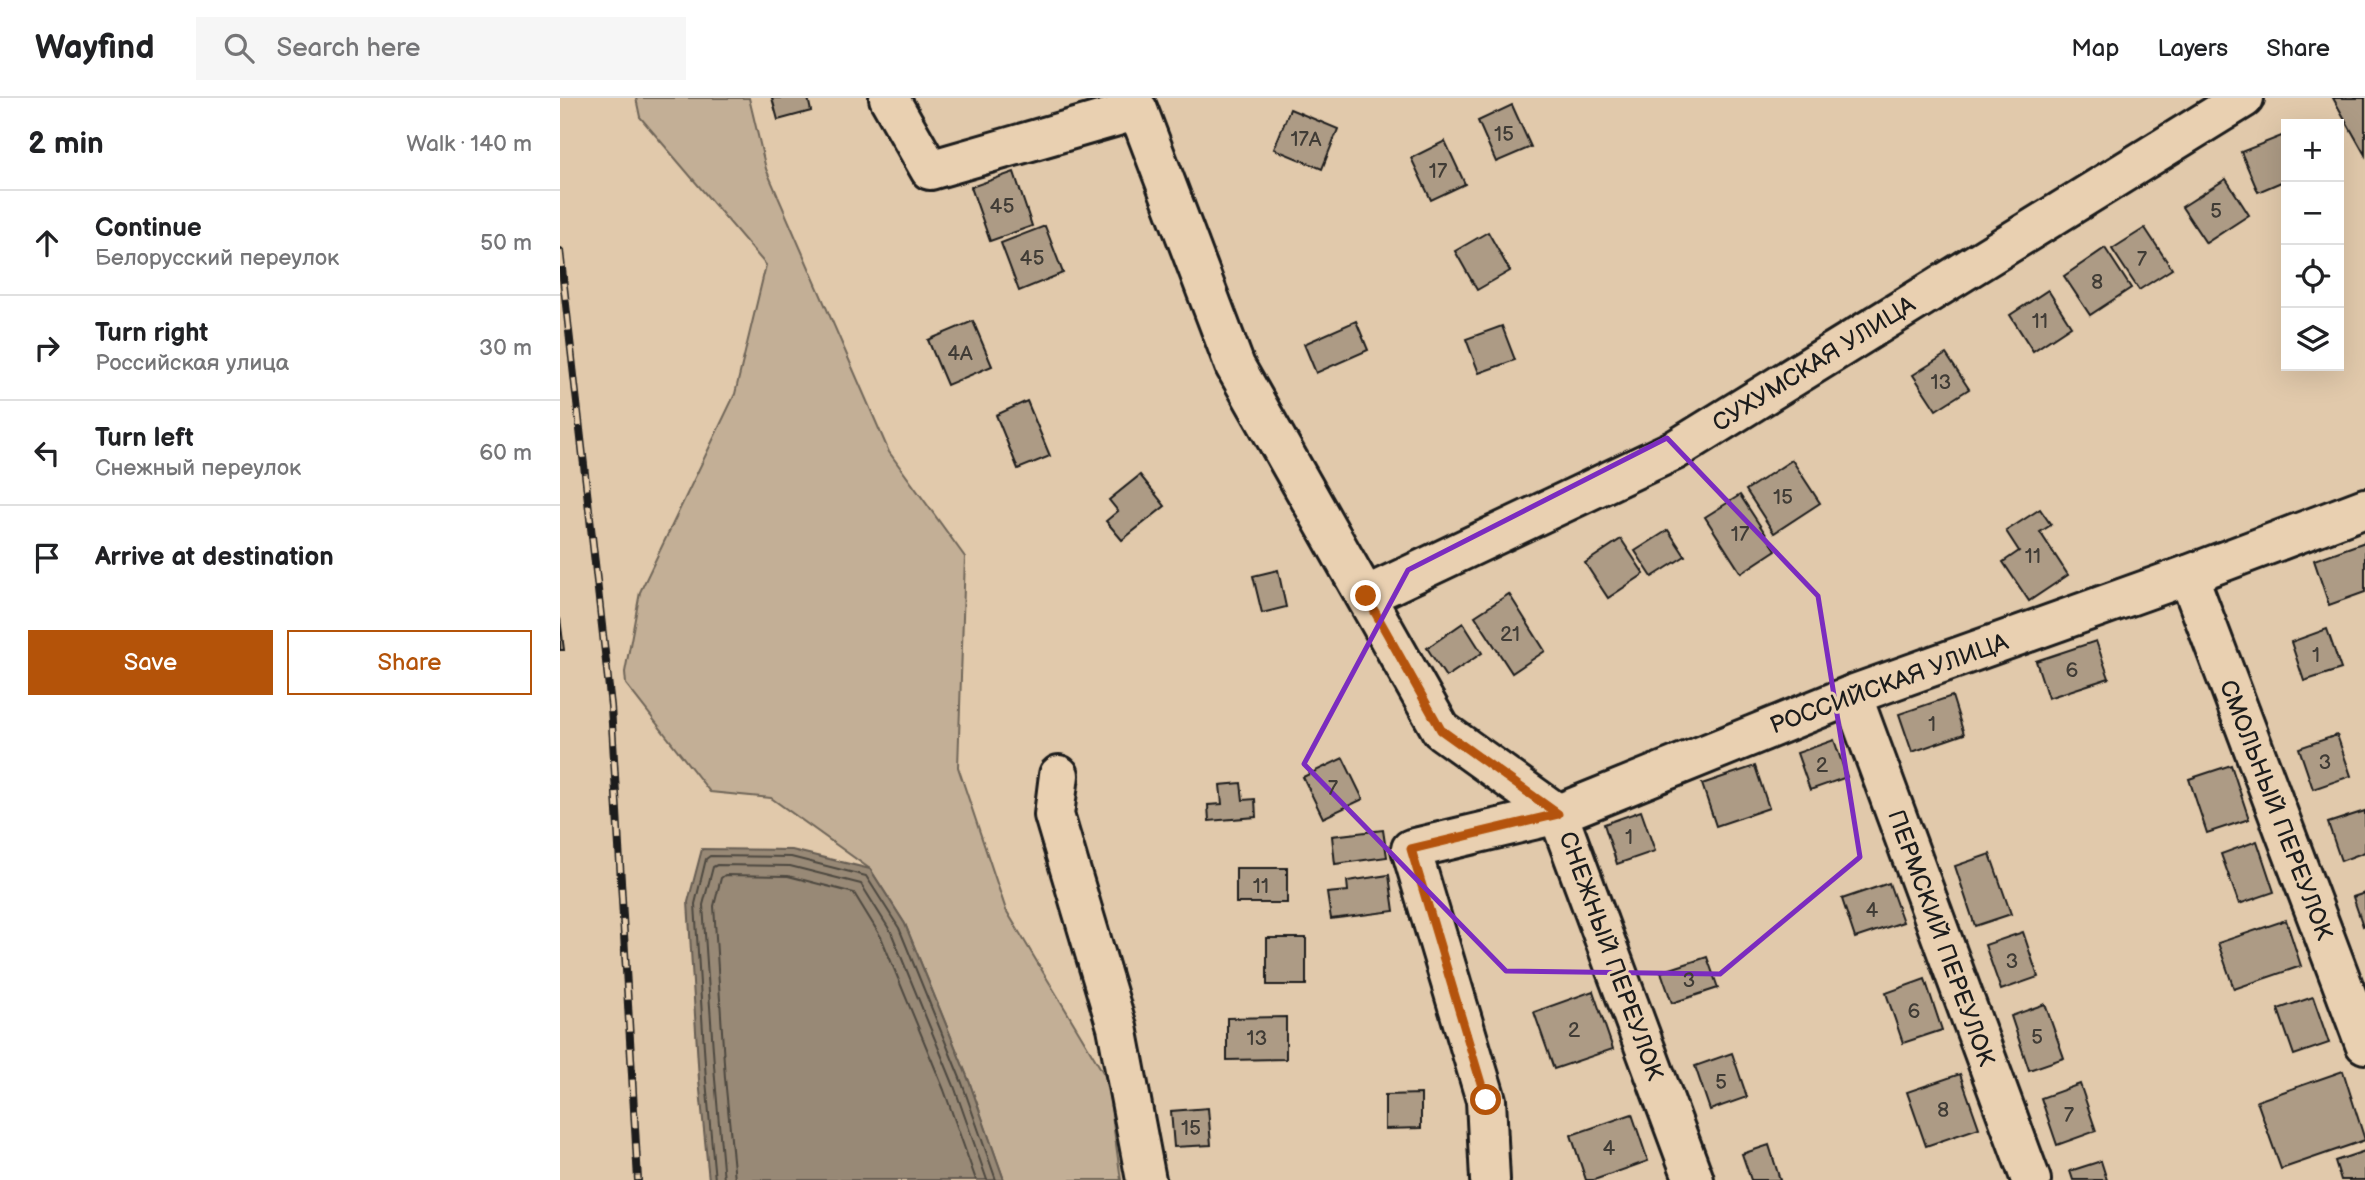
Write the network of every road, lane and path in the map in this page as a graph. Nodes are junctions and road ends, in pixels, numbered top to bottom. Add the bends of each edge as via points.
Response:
1 (889, 98) edge
2 (2244, 98) edge
3 (2365, 508) edge
4 (2188, 575) junction
5 (1366, 596) junction
6 (1852, 695) junction
7 (1059, 775) dead end
8 (1558, 814) junction
9 (2365, 1044) edge
10 (1146, 1180) edge
11 (1490, 1180) edge
12 (1694, 1180) edge
13 (2031, 1180) edge

1 - 5 street, СНЕЖНЫЙ ПЕРЕУЛОК via 930,170 1138,110 1235,366
2 - 5 street, СУХУМСКАЯ УЛИЦА via 1675,450
3 - 4 street, РОССИЙСКАЯ УЛИЦА
4 - 6 street, РОССИЙСКАЯ УЛИЦА
4 - 9 street, СМОЛЬНЫЙ ПЕРЕУЛОК
5 - 8 street, СНЕЖНЫЙ ПЕРЕУЛОК via 1441,730
6 - 8 street, РОССИЙСКАЯ УЛИЦА
6 - 13 street, ПЕРМСКИЙ ПЕРЕУЛОК
7 - 10 street via 1054,815 1117,1027
8 - 11 street, РОССИЙСКАЯ УЛИЦА via 1411,849 1486,1100
8 - 12 street, СНЕЖНЫЙ ПЕРЕУЛОК

